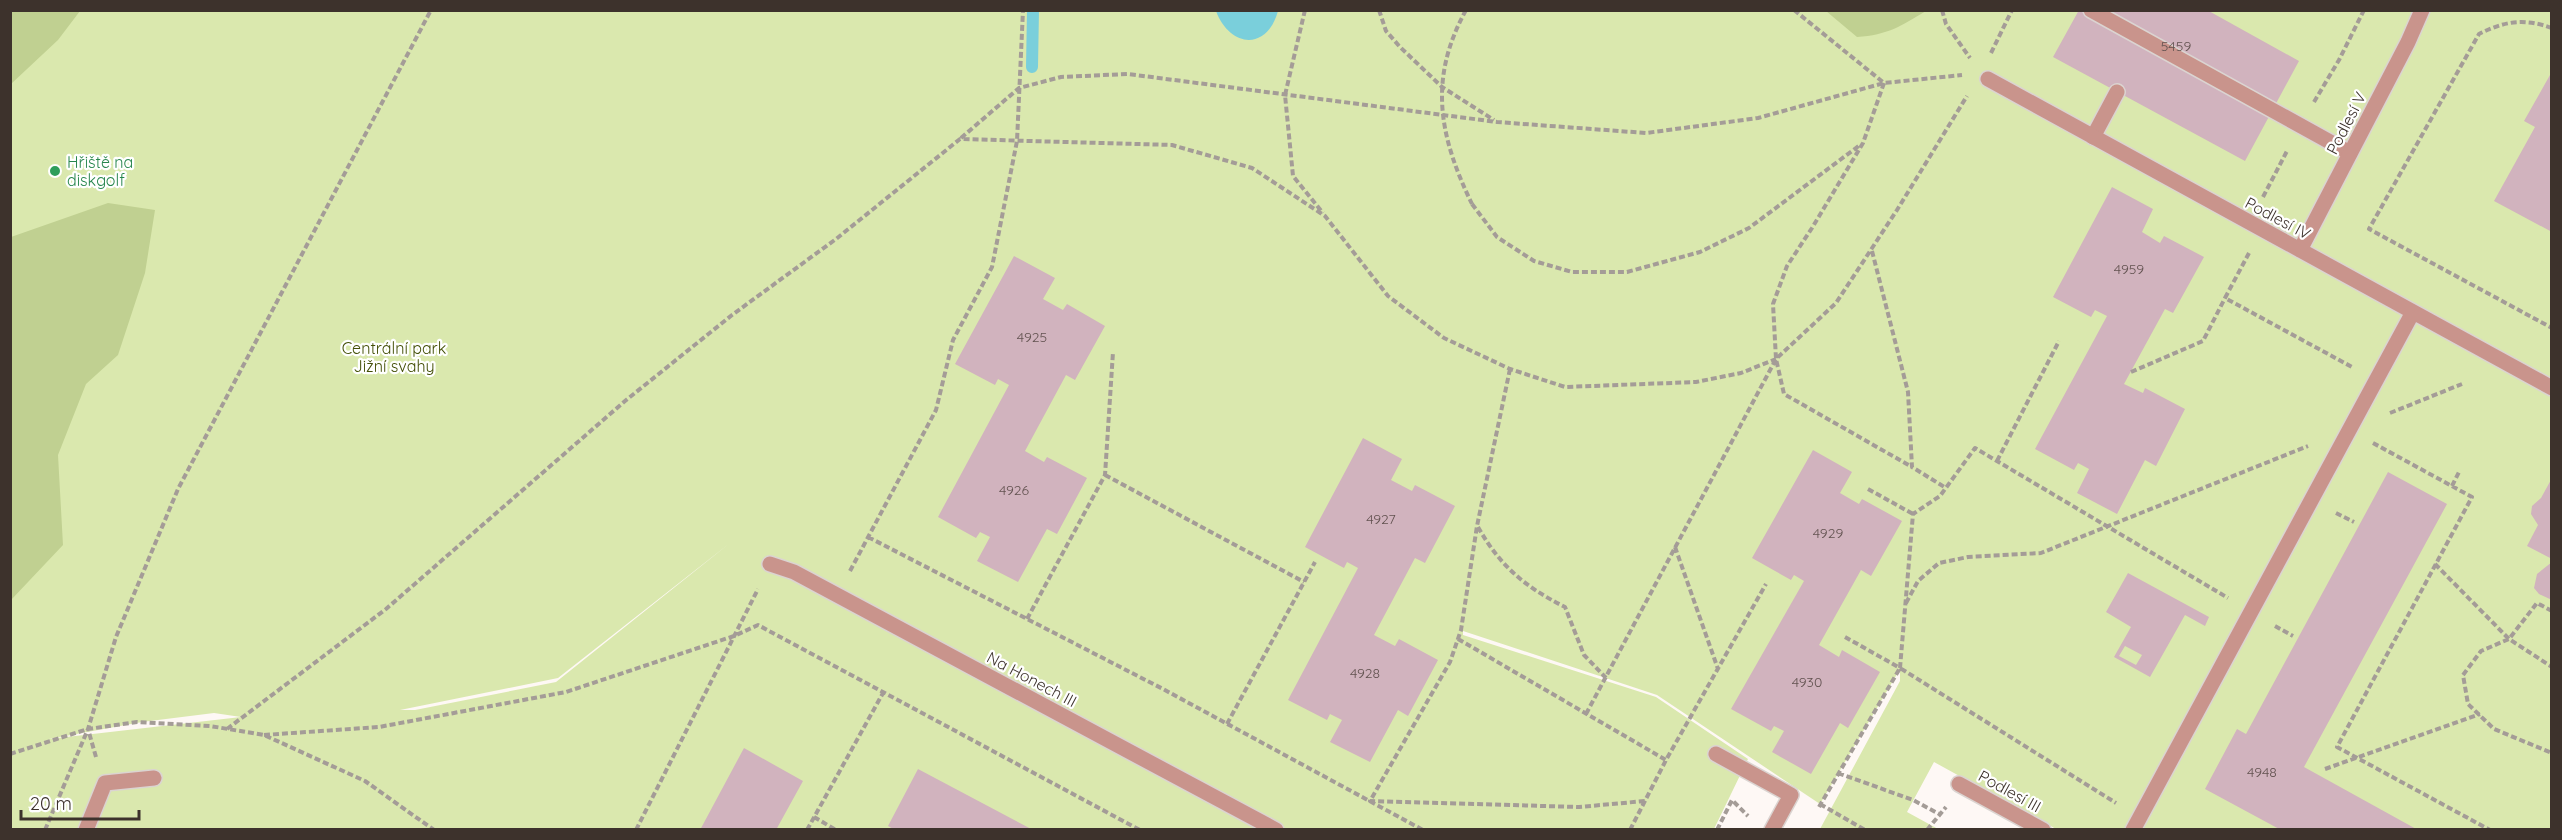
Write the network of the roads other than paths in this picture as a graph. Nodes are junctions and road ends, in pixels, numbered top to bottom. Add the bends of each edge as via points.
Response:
1 (2091, 10) edge
2 (2422, 10) edge
3 (1984, 76) road end
4 (2116, 92) dead end
5 (2093, 137) junction
6 (2350, 153) junction
7 (2300, 250) junction
8 (2413, 312) junction
9 (2552, 388) edge
10 (770, 564) road end
11 (1716, 754) dead end
12 (154, 778) dead end
13 (1959, 784) dead end
14 (2137, 824) edge
15 (86, 830) edge
16 (1276, 830) edge
17 (1772, 830) edge
18 (2043, 830) edge

1 - 6 street
2 - 6 street, Podlesí V
3 - 5 street, Podlesí IV
4 - 5 street
5 - 7 street, Podlesí IV
6 - 7 street, Podlesí V
7 - 8 street, Podlesí IV
8 - 9 street, Podlesí IV
8 - 14 street
10 - 16 street, Na Honech III via 794,572
11 - 17 street via 1791,795
12 - 15 street via 105,783
13 - 18 street, Podlesí III

